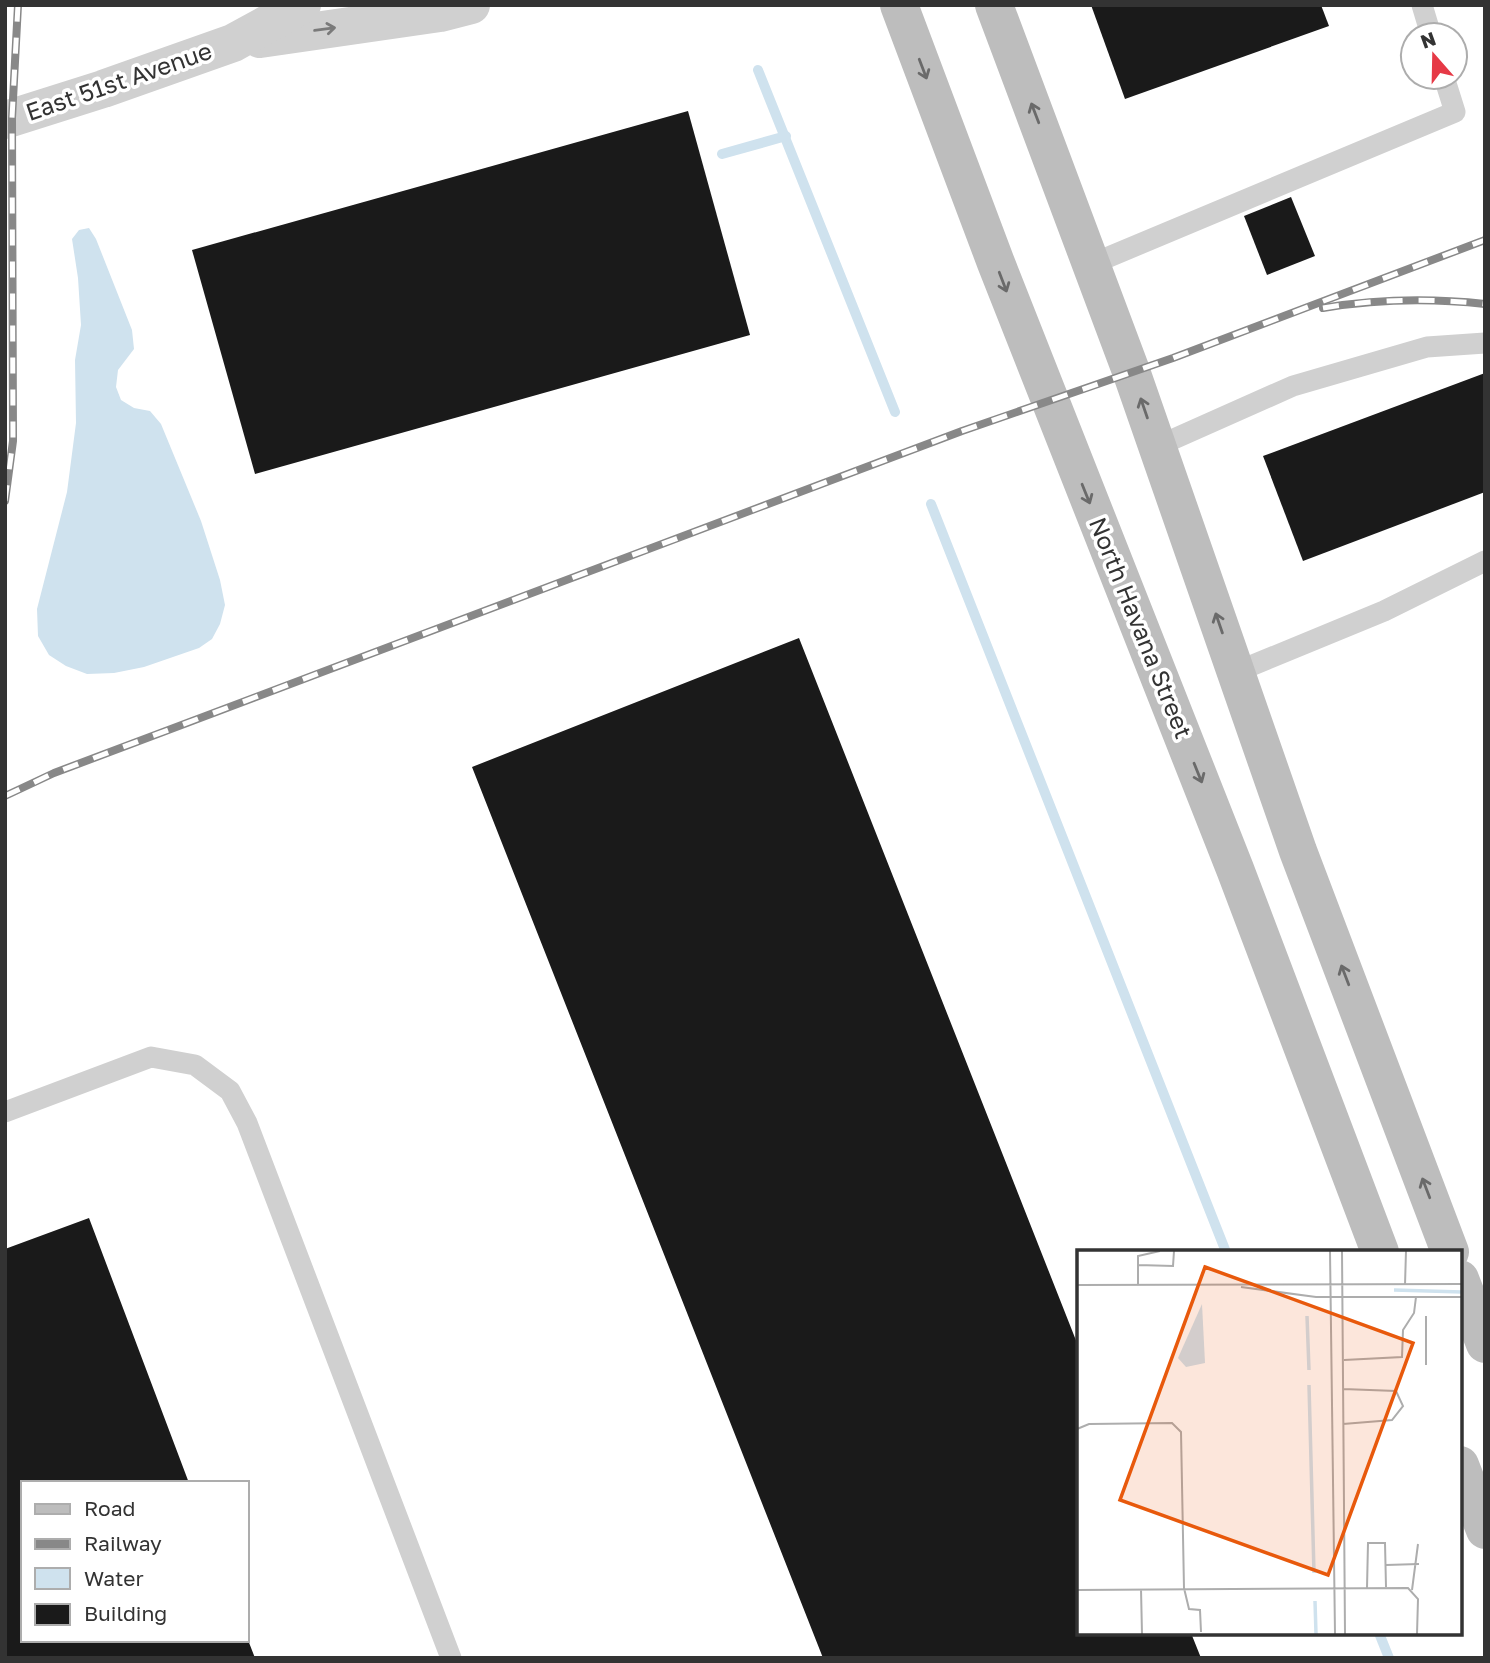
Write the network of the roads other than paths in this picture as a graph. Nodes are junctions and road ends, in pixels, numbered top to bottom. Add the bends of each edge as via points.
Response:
1 (303, 5) edge
2 (471, 5) edge
3 (899, 5) edge
4 (994, 5) edge
5 (233, 43) junction
6 (1448, 91) edge
7 (5, 120) edge
8 (1092, 264) junction
9 (1485, 343) edge
10 (1157, 446) junction
11 (1485, 561) edge
12 (1236, 672) junction
13 (5, 1112) edge
14 (1379, 1250) edge
15 (1449, 1250) edge
16 (1462, 1284) edge
17 (1485, 1344) edge
18 (1462, 1470) edge
19 (1485, 1530) edge
20 (451, 1658) edge

1 - 5 street, East 51st Avenue
5 -> 2 street, East 51st Avenue
3 -> 14 main road, North Havana Street
8 -> 4 main road
5 - 7 street, East 51st Avenue
6 - 8 lane via 1454,112
10 -> 8 main road
9 - 10 lane via 1427,346 1293,386
12 -> 10 main road
11 - 12 lane via 1384,611
15 -> 12 main road via 1298,851
13 - 20 lane via 151,1057 195,1065 230,1091 253,1136
16 - 17 main road
18 - 19 main road

